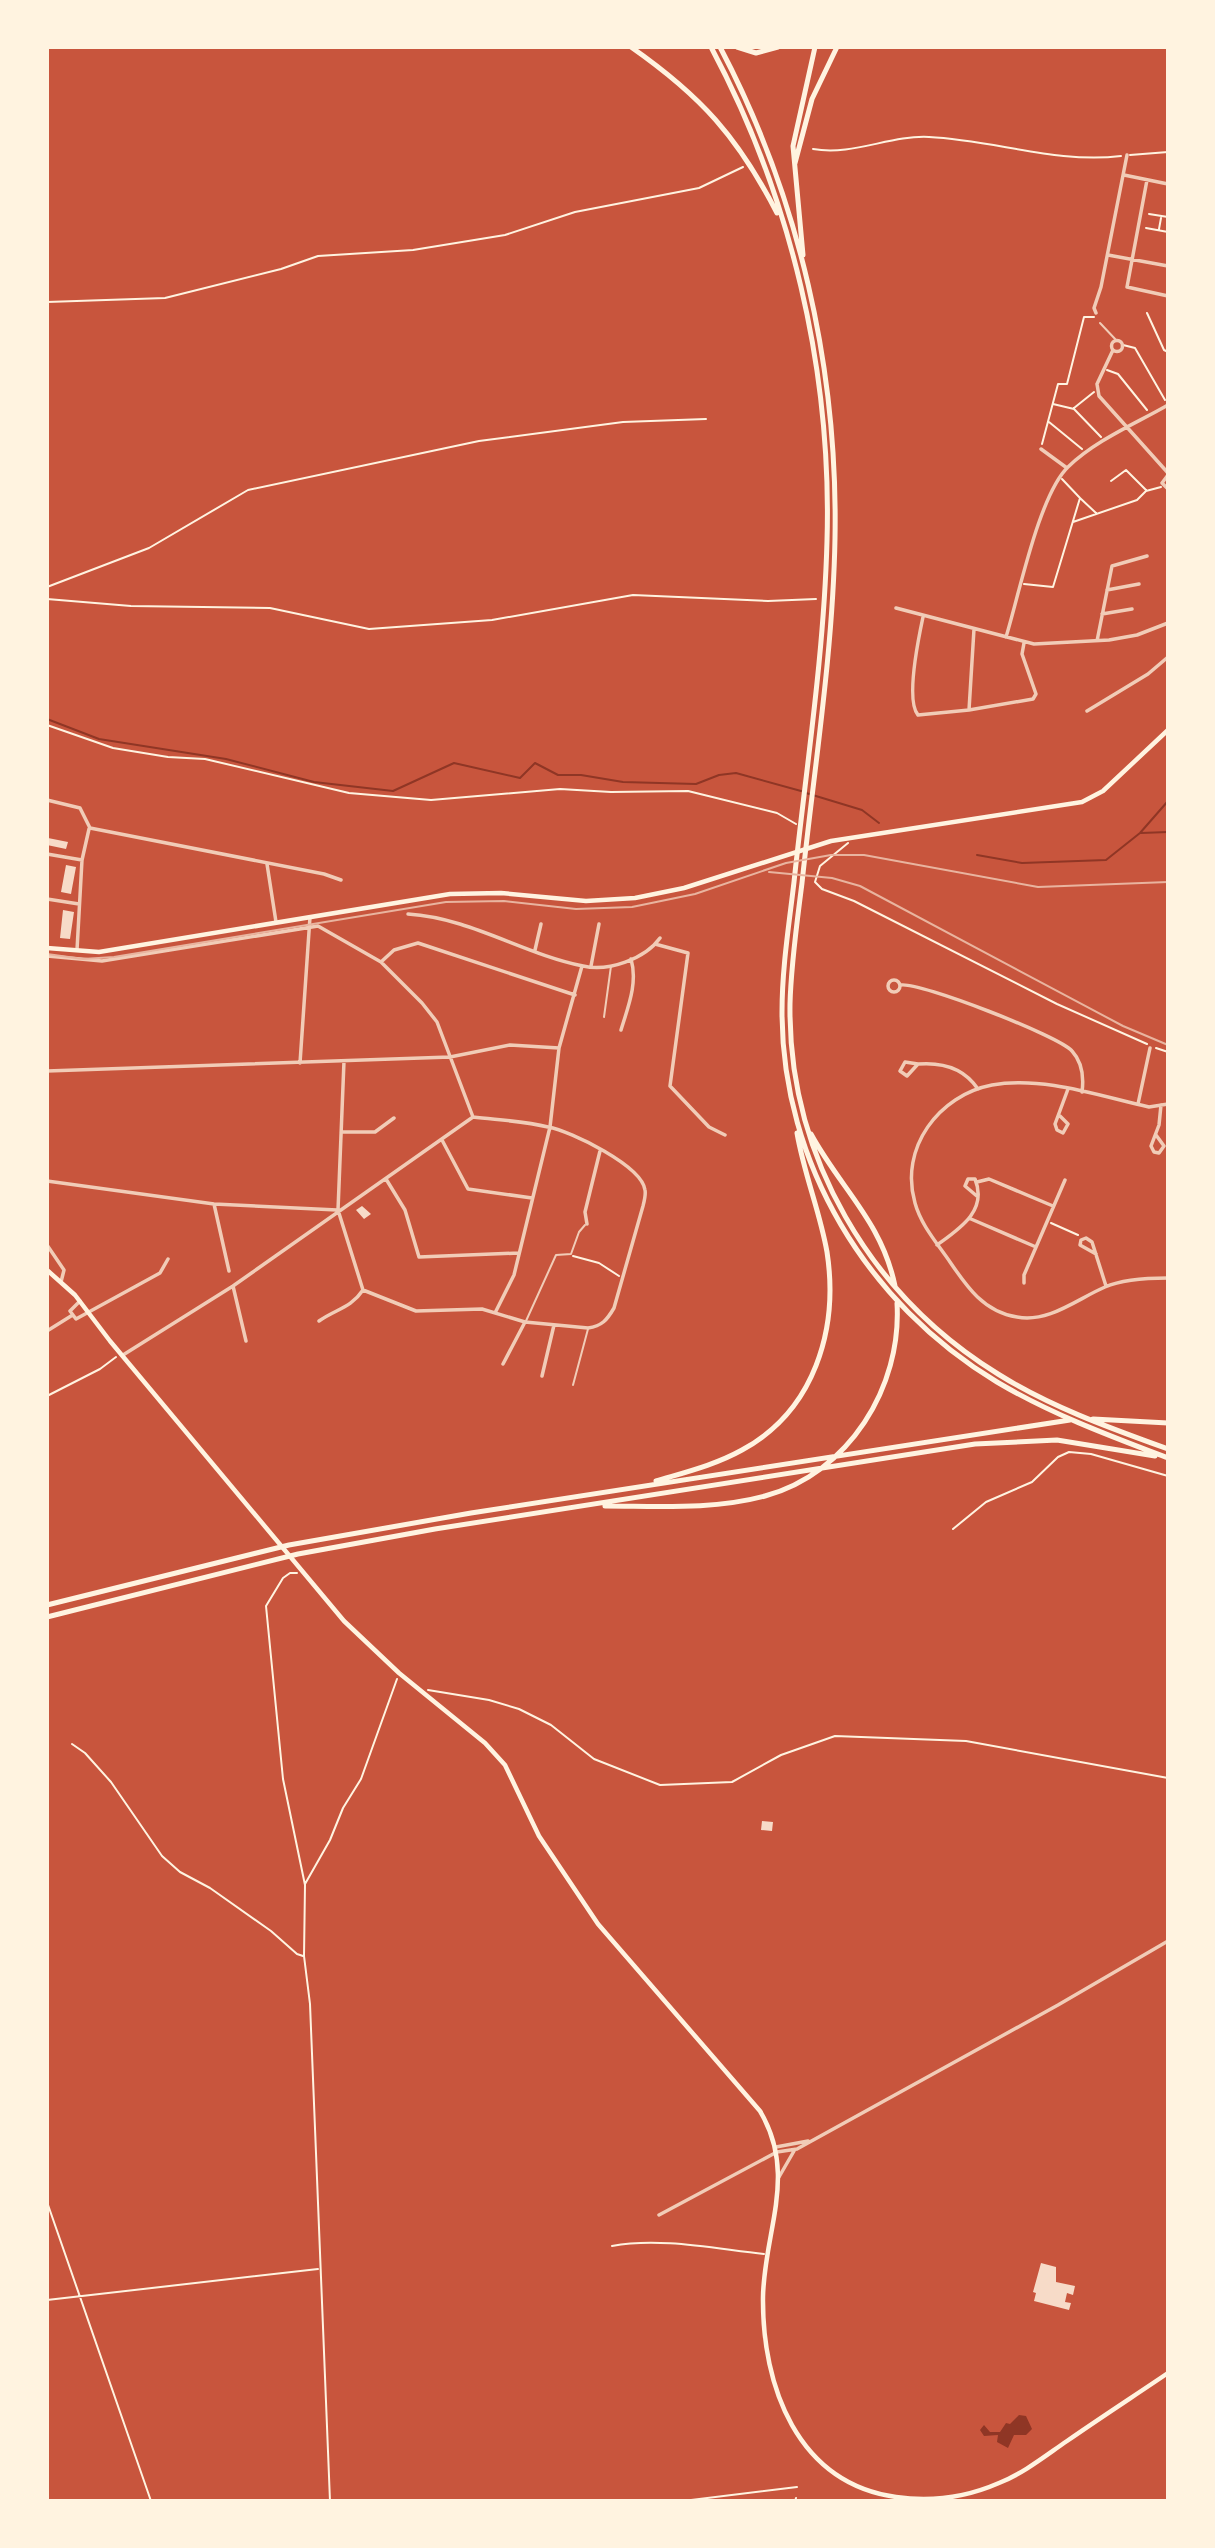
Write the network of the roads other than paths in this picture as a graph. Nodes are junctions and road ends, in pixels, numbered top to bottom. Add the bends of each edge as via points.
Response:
1 (631, 47) edge
2 (711, 47) edge
3 (720, 47) edge
4 (737, 47) edge
5 (778, 47) edge
6 (815, 47) edge
7 (837, 47) edge
8 (1127, 155) road end
9 (794, 170) junction
10 (1124, 175) junction
11 (1147, 180) junction
12 (1168, 184) edge
13 (784, 227) junction
14 (1108, 255) junction
15 (1133, 260) junction
16 (1168, 266) edge
17 (805, 272) junction
18 (1168, 296) edge
19 (1097, 314) road end
20 (1100, 323) dead end
21 (1117, 341) junction
22 (1113, 350) junction
23 (1167, 403) edge
24 (1128, 428) junction
25 (1041, 449) road end
26 (1067, 468) junction
27 (1168, 474) edge
28 (1166, 488) edge
29 (1147, 556) dead end
30 (1139, 584) dead end
31 (1107, 590) junction
32 (896, 608) dead end
33 (1132, 609) dead end
34 (1102, 614) junction
35 (923, 617) junction
36 (1168, 623) edge
37 (974, 629) junction
38 (1006, 637) junction
39 (1097, 641) junction
40 (1024, 643) junction
41 (1168, 657) edge
42 (969, 710) junction
43 (1087, 712) dead end
44 (1168, 730) edge
45 (47, 800) edge
46 (90, 828) junction
47 (47, 854) edge
48 (82, 860) junction
49 (267, 864) junction
50 (341, 880) dead end
51 (47, 899) edge
52 (79, 904) junction
53 (408, 914) dead end
54 (310, 917) junction
55 (276, 922) junction
56 (541, 924) dead end
57 (599, 924) dead end
58 (311, 926) junction
59 (660, 938) dead end
60 (655, 944) junction
61 (47, 948) edge
62 (535, 950) junction
63 (77, 952) junction
64 (47, 957) edge
65 (631, 960) junction
66 (381, 962) junction
67 (611, 965) junction
68 (582, 966) junction
69 (591, 967) junction
70 (901, 985) dead end
71 (575, 995) junction
72 (604, 1017) dead end
73 (621, 1030) dead end
74 (559, 1048) junction
75 (1150, 1048) dead end
76 (450, 1057) junction
77 (344, 1061) junction
78 (300, 1063) junction
79 (918, 1064) junction
80 (47, 1071) edge
81 (978, 1089) junction
82 (1068, 1089) junction
83 (1082, 1092) junction
84 (1138, 1104) junction
85 (1168, 1104) edge
86 (1161, 1105) junction
87 (795, 1114) junction
88 (473, 1116) junction
89 (1060, 1116) junction
90 (394, 1118) dead end
91 (806, 1122) junction
92 (550, 1127) junction
93 (341, 1132) junction
94 (725, 1135) dead end
95 (1156, 1135) junction
96 (442, 1140) junction
97 (600, 1150) junction
98 (386, 1180) junction
99 (1065, 1180) dead end
100 (47, 1181) edge
101 (977, 1182) junction
102 (532, 1198) junction
103 (978, 1198) junction
104 (214, 1204) junction
105 (1053, 1207) junction
106 (338, 1210) junction
107 (971, 1219) junction
108 (587, 1224) joint
109 (47, 1245) edge
110 (937, 1245) junction
111 (1036, 1247) junction
112 (519, 1253) junction
113 (1096, 1254) junction
114 (168, 1259) dead end
115 (47, 1270) edge
116 (229, 1271) dead end
117 (1168, 1278) edge
118 (61, 1282) junction
119 (1024, 1283) dead end
120 (233, 1286) junction
121 (1107, 1286) junction
122 (363, 1290) junction
123 (79, 1301) junction
124 (89, 1313) junction
125 (495, 1313) junction
126 (71, 1316) junction
127 (319, 1321) dead end
128 (525, 1322) junction
129 (554, 1325) junction
130 (589, 1328) junction
131 (47, 1331) edge
132 (246, 1341) dead end
133 (122, 1356) junction
134 (503, 1364) dead end
135 (542, 1376) dead end
136 (573, 1385) dead end
137 (1168, 1423) edge
138 (1168, 1449) edge
139 (1168, 1459) edge
140 (633, 1487) junction
141 (587, 1506) junction
142 (47, 1605) edge
143 (47, 1617) edge
144 (1168, 1941) edge
145 (810, 2140) junction
146 (797, 2149) junction
147 (777, 2150) junction
148 (779, 2176) junction
149 (659, 2216) dead end
150 (1168, 2373) edge

1 - 13 highway via 675,79 726,129
2 - 13 highway via 760,151
3 - 17 highway via 771,160
4 - 5 highway via 756,52
6 - 9 highway via 795,132
7 - 9 highway via 812,99
8 - 10 street
9 - 17 highway
10 - 11 street
10 - 14 street
11 - 12 street
11 - 15 street
13 - 87 highway via 815,360 827,493 825,585 782,1014 784,1057
14 - 15 street
14 - 19 street via 1094,308
15 - 16 street
15 - 18 street via 1128,288
17 - 91 highway via 827,389 835,492 832,586 790,1010
20 - 21 lane
21 - 22 street
21 - 22 street via 1122,345 1119,352
22 - 24 street via 1097,391
23 - 24 street
24 - 26 street
24 - 27 street
25 - 26 street
26 - 38 street via 1044,510
27 - 28 street via 1162,480
29 - 31 street via 1114,565
30 - 31 street
31 - 34 street
32 - 35 street
33 - 34 street
34 - 39 street
35 - 37 street
35 - 42 street via 914,710 921,715
36 - 39 street via 1137,635
37 - 38 street
37 - 42 street
38 - 40 street
39 - 40 street
40 - 42 street via 1022,654 1035,697
41 - 43 street
44 - 54 main road via 1108,786 1082,802 815,844 695,885 635,898 586,901 473,892
45 - 46 street via 80,808
46 - 48 street
46 - 49 street
47 - 48 street
48 - 52 street
49 - 50 street
49 - 55 street
51 - 52 street
52 - 63 street
53 - 62 street via 456,922
54 - 55 main road
54 - 58 street
55 - 63 main road via 114,950
56 - 62 street
57 - 69 street
58 - 64 street via 102,961
58 - 66 street
58 - 78 street
59 - 60 street
60 - 65 street
60 - 94 street via 688,953 670,1086 709,1127
61 - 63 main road
62 - 68 street
65 - 67 street
65 - 73 street via 632,994
66 - 71 street via 394,950 418,943
66 - 76 street via 430,1013
67 - 69 street
67 - 72 lane
68 - 69 street
68 - 71 street
70 - 83 street via 940,994 1066,1045 1081,1066
71 - 74 street
74 - 76 street via 510,1045
74 - 92 street
75 - 84 street
76 - 77 street
76 - 88 street
77 - 78 street
77 - 93 street
78 - 80 street
79 - 79 street via 910,1075 901,1074 903,1063
79 - 81 street via 956,1069
81 - 82 street via 1029,1082
81 - 110 street via 939,1113 914,1154 914,1199
82 - 83 street
82 - 89 street
83 - 84 street
84 - 86 street
85 - 86 street
86 - 95 street
87 - 139 highway via 836,1218 862,1259 903,1308 976,1369 1063,1416
87 - 140 highway via 831,1283 830,1315 819,1361 797,1401 760,1439 705,1466
88 - 92 street
88 - 96 street
89 - 89 street via 1055,1126 1063,1133 1068,1124
90 - 93 street via 374,1132
91 - 138 highway via 842,1213 901,1295 944,1335 982,1363 1078,1415
91 - 141 highway via 871,1221 892,1271 896,1340 875,1406 855,1436 830,1461 767,1495 727,1503
92 - 97 street
92 - 102 street
93 - 106 street
95 - 95 street via 1151,1146 1158,1153 1163,1143
96 - 98 street
96 - 102 street via 468,1189
97 - 108 street via 585,1212
97 - 130 street via 627,1166 645,1191 608,1318
98 - 106 street
98 - 112 street via 405,1210 419,1257
99 - 105 street
100 - 104 street
101 - 103 street
101 - 103 street via 968,1179 965,1186
101 - 105 street via 989,1179
102 - 112 street
103 - 107 street
104 - 106 street
104 - 116 street
105 - 111 street
106 - 120 street
106 - 122 street
107 - 110 street
107 - 111 street
108 - 128 lane via 571,1254 556,1255
109 - 118 street via 64,1270
110 - 121 street via 980,1300 1010,1316 1041,1316
111 - 119 street
112 - 125 street via 513,1279
113 - 113 street via 1090,1240 1083,1239 1081,1248
113 - 121 street
114 - 124 street via 160,1273
115 - 118 main road
117 - 121 street
118 - 123 main road
120 - 132 street
120 - 133 street
122 - 125 street via 415,1311
122 - 127 street via 353,1304
123 - 124 main road
123 - 126 street via 70,1309
124 - 126 street via 78,1320
124 - 133 main road
125 - 128 street
126 - 131 street
128 - 129 street
128 - 134 street
129 - 130 street
129 - 135 street
130 - 136 lane
133 - 147 main road via 353,1631 505,1765 540,1836 598,1924 742,2088 763,2117
137 - 140 highway via 1054,1421
139 - 141 highway via 1081,1442 975,1444
140 - 142 highway via 289,1545
141 - 143 highway via 282,1557
144 - 145 street
145 - 146 street
145 - 147 street
146 - 147 street
146 - 148 street
147 - 148 main road
147 - 149 street
148 - 150 main road via 763,2293 766,2352 782,2407 799,2439 821,2465 851,2484 875,2493 930,2499 1000,2483

